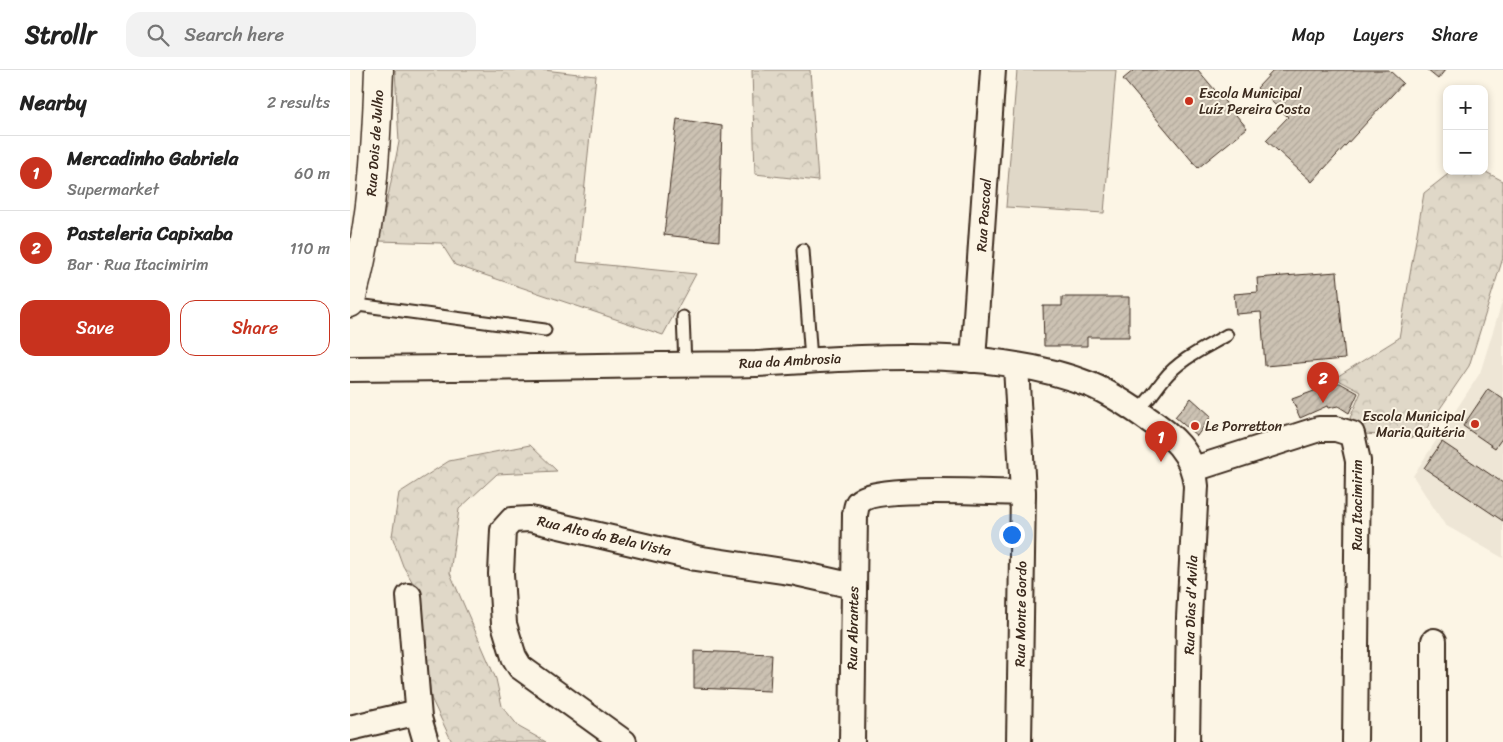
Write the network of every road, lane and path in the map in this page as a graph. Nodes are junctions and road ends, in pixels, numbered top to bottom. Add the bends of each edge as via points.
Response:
1 (379, 70) edge
2 (993, 70) edge
3 (803, 250) dead end
4 (350, 304) edge
5 (682, 317) dead end
6 (545, 330) dead end
7 (1227, 335) dead end
8 (811, 360) junction
9 (973, 360) junction
10 (685, 364) junction
11 (1016, 366) junction
12 (350, 369) edge
13 (1136, 411) junction
14 (1194, 469) junction
15 (1023, 493) junction
16 (854, 586) junction
17 (409, 596) dead end
18 (1434, 641) dead end
19 (419, 718) junction
20 (350, 728) edge
21 (426, 742) edge
22 (624, 742) edge
23 (852, 742) edge
24 (1019, 742) edge
25 (1187, 742) edge
26 (1355, 742) edge
27 (1434, 742) edge

1 - 4 street, Rua Dois de Julho via 375,175 363,256
2 - 9 street, Rua Pascoal
3 - 8 lane
4 - 6 lane
5 - 10 lane
7 - 13 lane via 1186,358 1164,379 1148,403
8 - 9 street, Rua da Ambrosia via 884,356
8 - 10 street, Rua da Ambrosia
9 - 11 street, Rua da Ambrosia
10 - 12 street, Rua da Ambrosia
11 - 13 street, Rua da Ambrosia via 1090,385
11 - 15 street, Rua Monte Gordo
13 - 14 street, Rua da Ambrosia via 1179,444
14 - 25 street, Rua Dias d'Avila
14 - 26 street, Rua Itacimirim via 1319,429 1336,429 1352,434 1358,461
15 - 16 street, Rua Abrantes via 910,490 866,498 858,503 855,514
15 - 24 street, Rua Monte Gordo
16 - 22 street, Rua Alto da Bela Vista via 796,573 696,558 530,519 512,520 503,530 500,574 504,624 514,657 520,667
16 - 23 street, Rua Abrantes
17 - 19 street
18 - 27 street
19 - 20 street via 406,714
19 - 21 street

